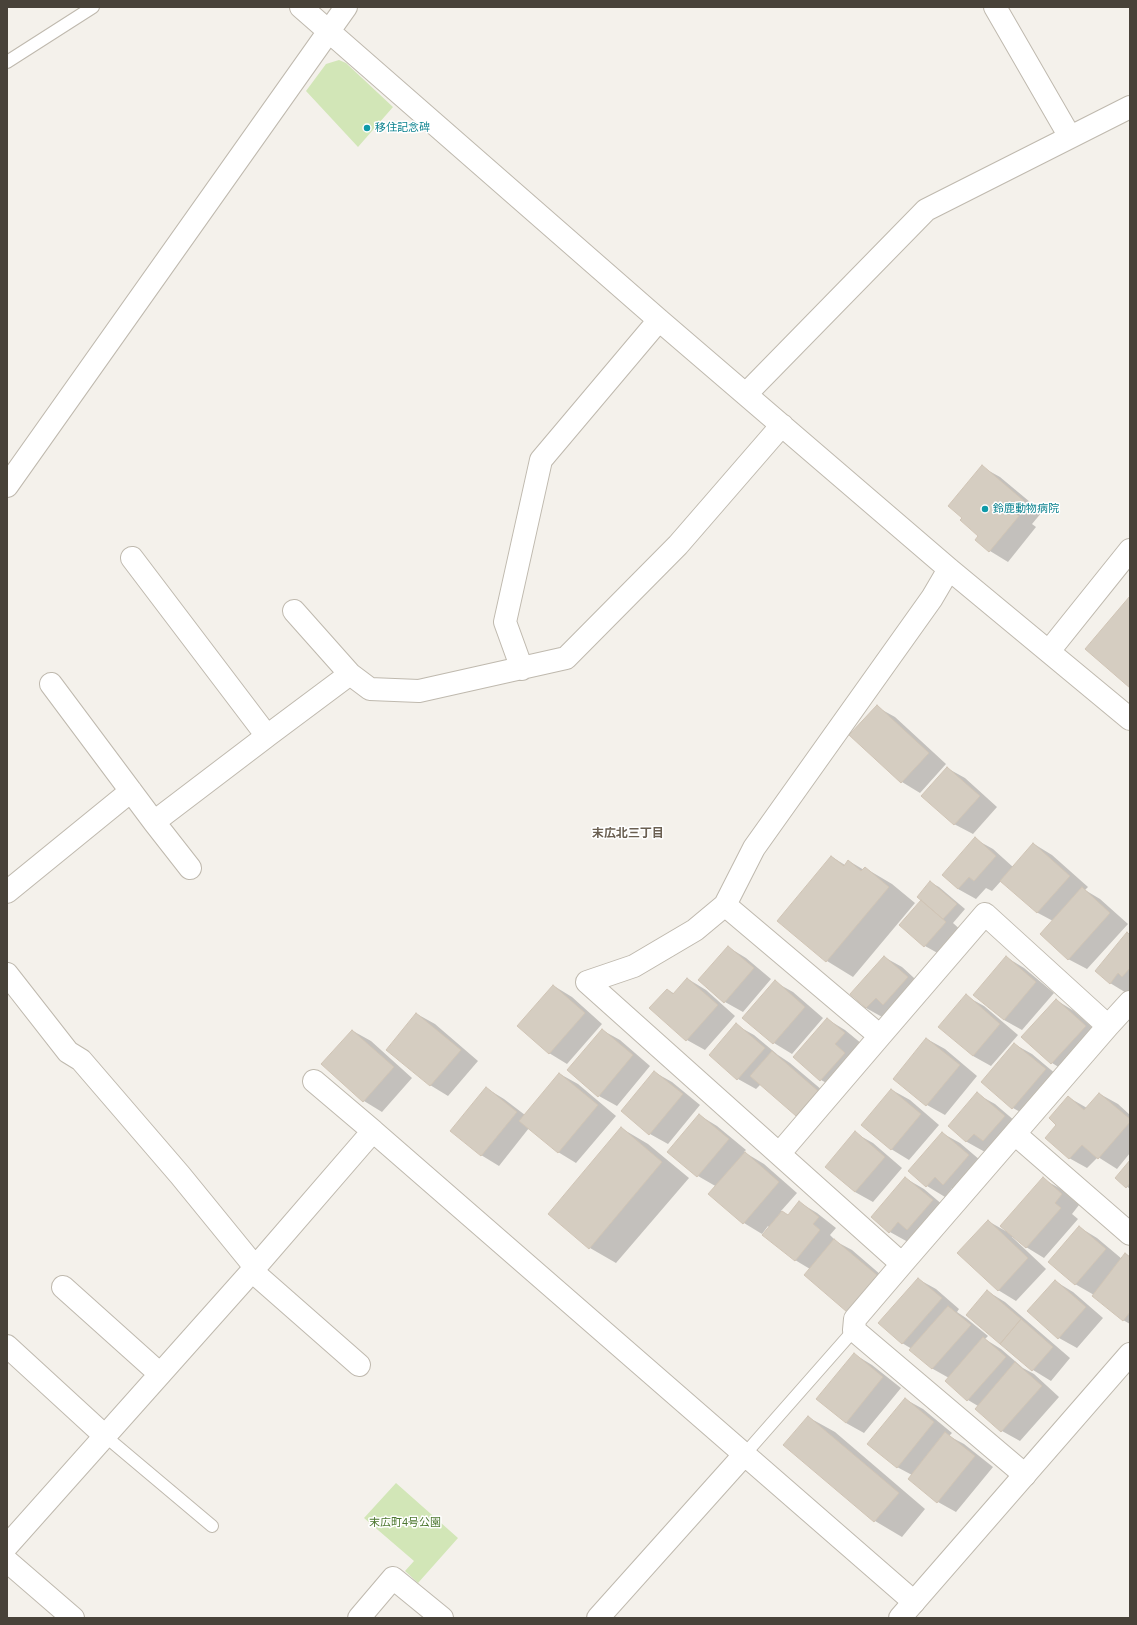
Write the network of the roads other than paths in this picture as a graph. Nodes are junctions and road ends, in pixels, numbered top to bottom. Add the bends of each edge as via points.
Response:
1 (93, 7) edge
2 (301, 7) edge
3 (346, 7) edge
4 (994, 7) edge
5 (329, 31) junction
6 (7, 62) edge
7 (1130, 107) edge
8 (1070, 137) junction
9 (659, 320) junction
10 (746, 394) junction
11 (782, 425) junction
12 (7, 486) edge
13 (1130, 550) edge
14 (132, 558) dead end
15 (949, 569) junction
16 (294, 611) dead end
17 (1050, 651) junction
18 (522, 669) junction
19 (350, 674) junction
20 (51, 684) dead end
21 (1130, 719) edge
22 (267, 736) junction
23 (131, 791) junction
24 (154, 822) junction
25 (190, 868) dead end
26 (7, 892) edge
27 (725, 905) junction
28 (7, 974) edge
29 (1130, 1002) edge
30 (1108, 1026) junction
31 (880, 1036) junction
32 (314, 1080) dead end
33 (374, 1131) junction
34 (1015, 1134) junction
35 (779, 1154) junction
36 (1130, 1234) edge
37 (902, 1264) junction
38 (253, 1269) junction
39 (63, 1287) dead end
40 (854, 1330) junction
41 (7, 1346) edge
42 (1130, 1354) edge
43 (358, 1365) dead end
44 (160, 1374) junction
45 (105, 1436) junction
46 (744, 1455) junction
47 (1025, 1475) junction
48 (212, 1526) dead end
49 (7, 1546) edge
50 (7, 1561) edge
51 (907, 1610) edge
52 (73, 1618) edge
53 (358, 1618) edge
54 (442, 1618) edge
55 (598, 1618) edge

1 - 6 lane
2 - 5 street
3 - 5 street
4 - 8 street
5 - 9 street
5 - 12 street
7 - 8 street
8 - 10 street via 926,210
9 - 10 street
9 - 18 street via 541,460 505,622
10 - 11 street
11 - 15 street
11 - 18 street via 678,545 566,658
13 - 17 street
14 - 22 street
15 - 17 street
15 - 27 street via 932,598 754,848
16 - 19 street
17 - 21 street
18 - 19 street via 419,691 370,689
19 - 22 street
20 - 23 street
22 - 24 street
23 - 24 street
23 - 26 street
24 - 25 street
27 - 31 street
27 - 35 street via 695,930 634,966 587,982
28 - 38 street via 68,1052 81,1060 180,1175
29 - 30 street
30 - 31 street via 985,914
30 - 34 street
31 - 35 street
32 - 33 street
33 - 38 street
33 - 46 street
34 - 36 street
34 - 37 street
35 - 37 street
37 - 40 street via 855,1318
38 - 43 street
38 - 44 street
39 - 44 street
40 - 46 lane
40 - 47 street
41 - 45 street
42 - 47 street
44 - 45 street
45 - 48 lane
45 - 49 street
46 - 51 street
46 - 55 street
47 - 51 street
50 - 52 street
53 - 54 street via 394,1578

